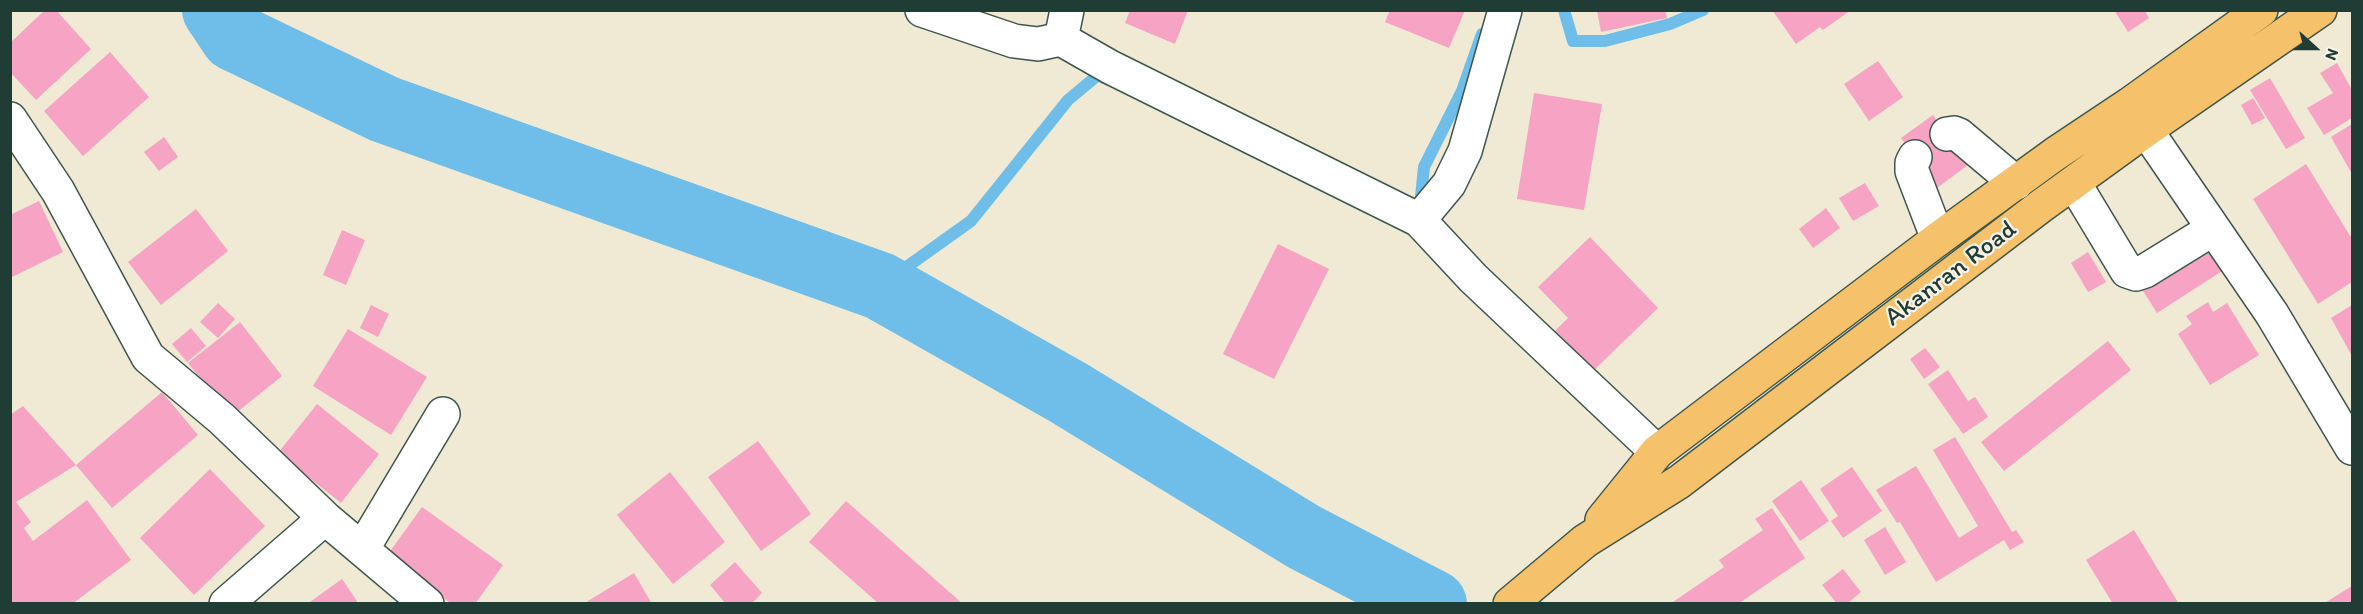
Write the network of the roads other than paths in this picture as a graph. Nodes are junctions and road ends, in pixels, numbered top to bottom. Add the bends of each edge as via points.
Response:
1 (922, 10) edge
2 (1505, 10) edge
3 (2261, 10) edge
4 (2320, 10) edge
5 (1064, 25) edge
6 (10, 118) edge
7 (2146, 130) junction
8 (1947, 134) dead end
9 (1915, 157) dead end
10 (2016, 183) junction
11 (2074, 183) junction
12 (1419, 220) junction
13 (2213, 229) junction
14 (1938, 239) junction
15 (443, 414) dead end
16 (2352, 448) edge
17 (1657, 452) junction
18 (325, 518) junction
19 (1585, 541) junction
20 (363, 548) junction
21 (226, 603) edge
22 (427, 603) edge
23 (1510, 603) edge

1 - 5 street via 1014,41 1038,44
2 - 12 street via 1465,151 1449,184
3 - 10 main road, Akanran Road
4 - 7 main road, Akanran Road
5 - 12 street via 1110,67
6 - 18 street via 58,191 148,357 222,419
7 - 11 main road, Akanran Road
7 - 13 street
8 - 10 street via 1959,135
9 - 14 street via 1912,171
10 - 14 main road, Akanran Road
11 - 13 street via 2127,271 2136,274
11 - 19 main road, Akanran Road via 1679,482
12 - 17 street via 1473,278
13 - 16 street via 2272,314
14 - 17 main road, Akanran Road
15 - 20 street
17 - 19 main road, Akanran Road
18 - 20 street
18 - 21 street
19 - 23 main road, Akanran Road
20 - 22 street

